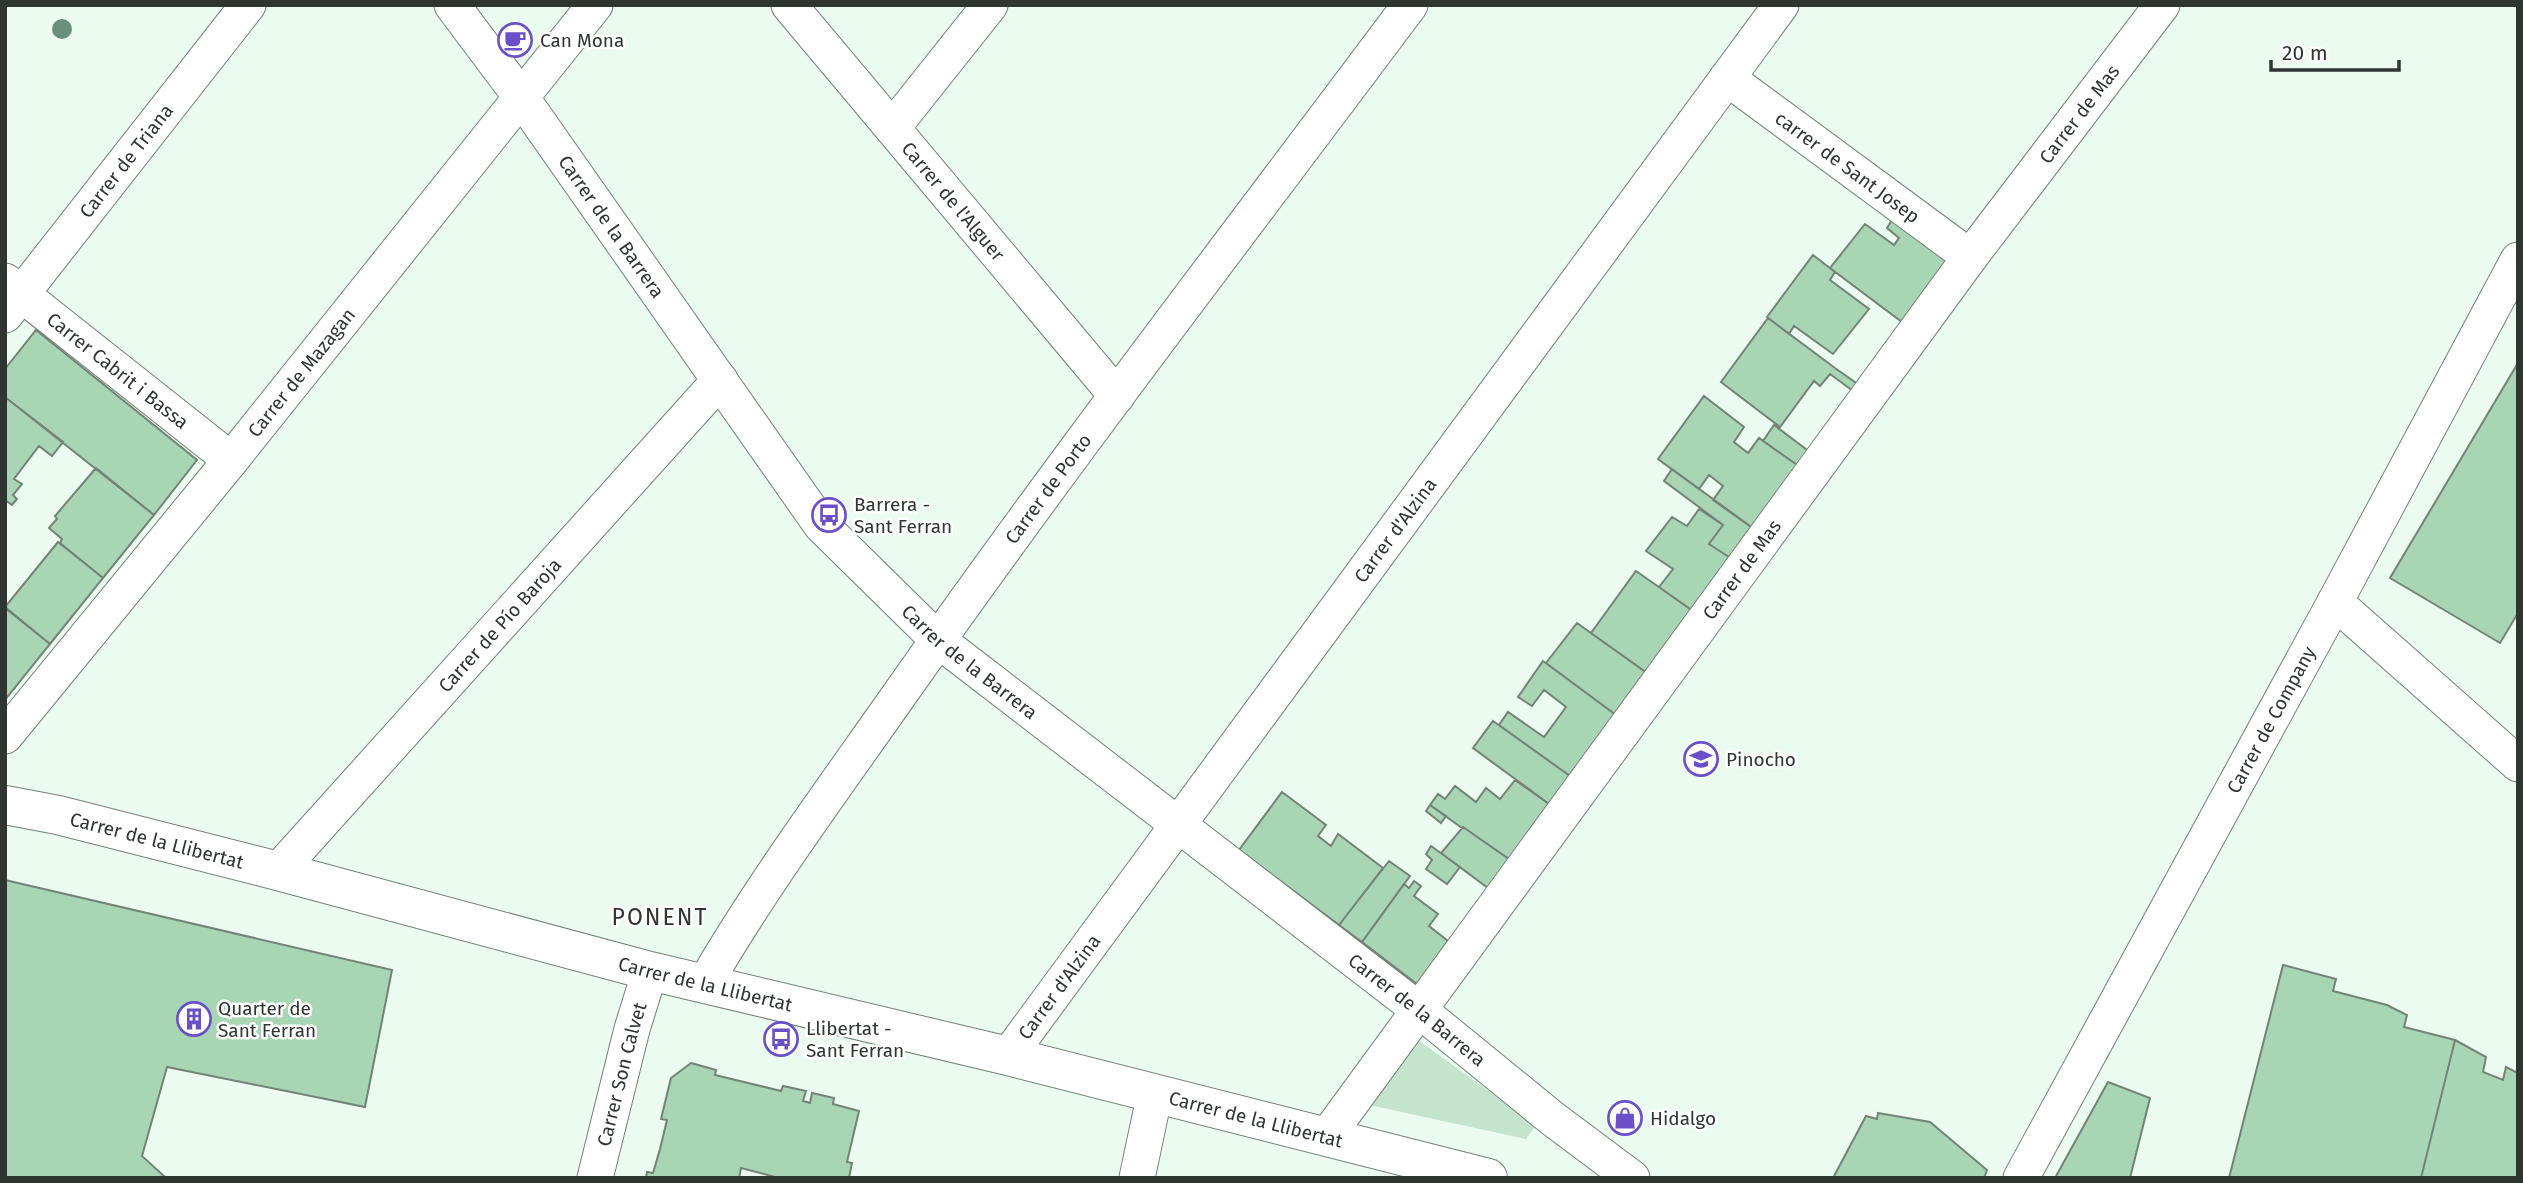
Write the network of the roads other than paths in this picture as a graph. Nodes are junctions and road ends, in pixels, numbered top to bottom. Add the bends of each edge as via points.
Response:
1 (248, 5) edge
2 (452, 5) edge
3 (596, 5) edge
4 (789, 5) edge
5 (990, 5) edge
6 (1410, 5) edge
7 (1780, 5) edge
8 (2162, 5) edge
9 (1727, 78) junction
10 (521, 97) junction
11 (893, 127) junction
12 (1970, 257) junction
13 (2518, 260) edge
14 (11, 297) edge
15 (720, 380) junction
16 (1117, 396) junction
17 (231, 460) junction
18 (2335, 601) junction
19 (938, 640) junction
20 (5, 736) edge
21 (2518, 764) edge
22 (5, 804) edge
23 (1178, 825) junction
24 (278, 871) junction
25 (650, 971) junction
26 (704, 985) junction
27 (1418, 1009) junction
28 (1008, 1056) junction
29 (1155, 1093) junction
30 (1327, 1136) junction
31 (594, 1178) edge
32 (1137, 1178) edge
33 (1488, 1178) edge
34 (1632, 1178) edge
35 (2021, 1178) edge

1 - 14 street, Carrer de Triana
2 - 10 street, Carrer de la Barrera
3 - 10 street, Carrer de Mazagan
4 - 11 street, Carrer de l'Alguer
5 - 11 street
6 - 16 street, Carrer de Porto
7 - 9 street, Carrer d'Alzina
8 - 12 street, Carrer de Mas
9 - 12 street, carrer de Sant Josep
9 - 23 street, Carrer d'Alzina
10 - 15 street, Carrer de la Barrera
10 - 17 street, Carrer de Mazagan
11 - 16 street, Carrer de l'Alguer
12 - 27 street, Carrer de Mas
13 - 18 street, Carrer de Company
14 - 17 street, Carrer Cabrit i Bassa
15 - 19 street, Carrer de la Barrera via 821,525
15 - 24 street, Carrer de Pío Baroja
16 - 19 street, Carrer de Porto
17 - 20 street, Carrer de Mazagan
18 - 21 street
18 - 35 street, Carrer de Company
19 - 23 street, Carrer de la Barrera
19 - 26 street, Carrer de Porto via 738,925
22 - 24 street, Carrer de la Llibertat
23 - 27 street, Carrer de la Barrera
23 - 28 street, Carrer d'Alzina
24 - 25 street, Carrer de la Llibertat
25 - 26 street, Carrer de la Llibertat
25 - 31 street, Carrer Son Calvet
26 - 28 street, Carrer de la Llibertat
27 - 30 street, Carrer de Mas
27 - 34 street, Carrer de la Barrera
28 - 29 street, Carrer de la Llibertat
29 - 30 street, Carrer de la Llibertat
29 - 32 street
30 - 33 street, Carrer de la Llibertat

